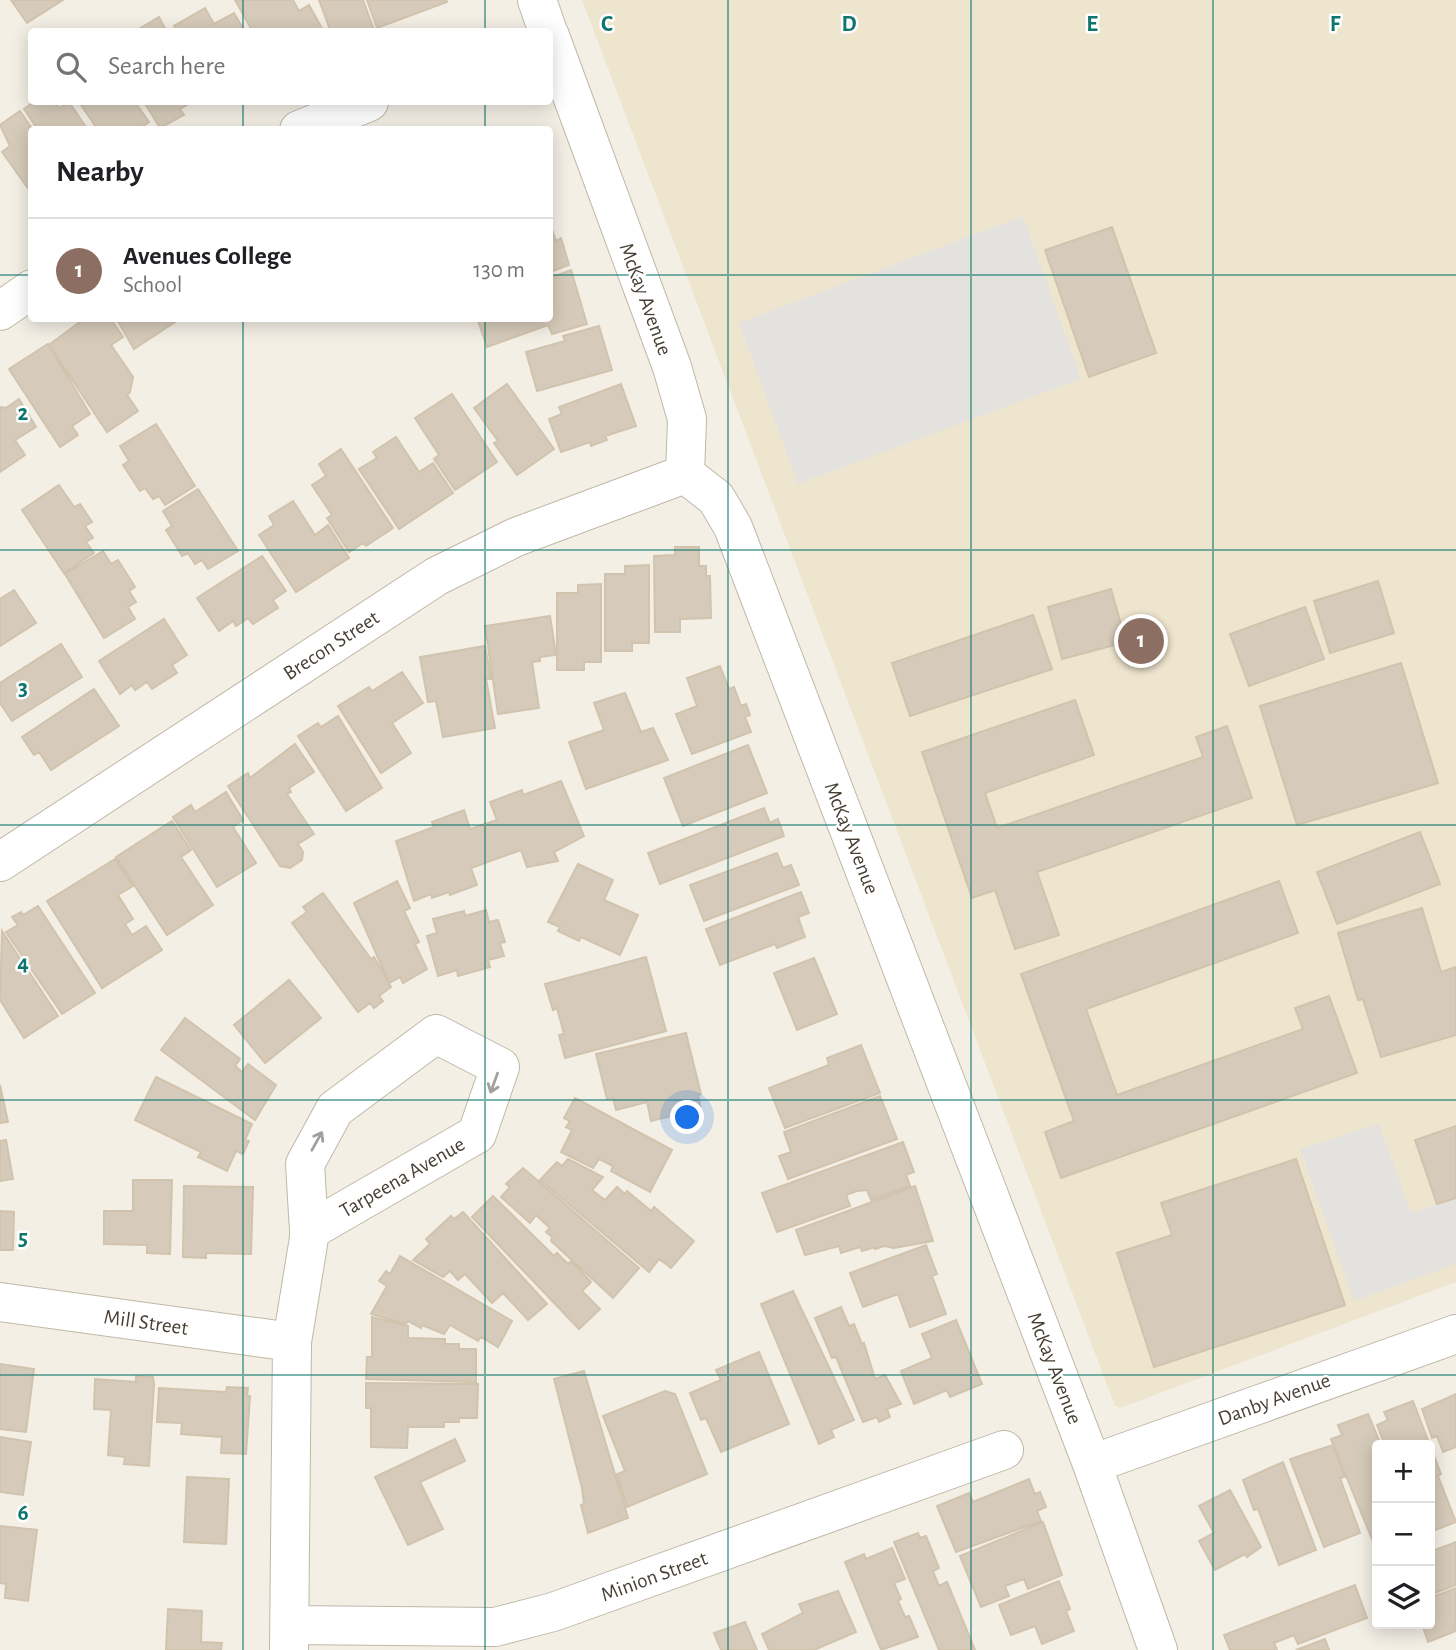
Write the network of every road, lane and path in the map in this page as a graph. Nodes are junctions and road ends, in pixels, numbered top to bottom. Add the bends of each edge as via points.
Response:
1 (553, 48) edge
2 (362, 105) edge
3 (309, 126) edge
4 (28, 292) edge
5 (0, 311) edge
6 (685, 474) junction
7 (0, 862) edge
8 (309, 1231) junction
9 (0, 1302) edge
10 (1456, 1334) edge
11 (292, 1342) junction
12 (1004, 1450) dead end
13 (1092, 1464) junction
14 (290, 1638) edge
15 (1158, 1650) edge

1 - 6 street, McKay Avenue via 676,380 687,419
2 - 3 street
4 - 5 street
6 - 7 street, Brecon Street via 516,537 437,576
6 - 13 street, McKay Avenue via 716,498 733,527
8 -> 8 street, Tarpeena Avenue via 305,1164 335,1109 436,1034 500,1067 477,1134
8 - 11 street, Tarpeena Avenue
9 - 11 street, Mill Street
10 - 13 street, Danby Avenue
11 - 14 street, Tarpeena Avenue
12 - 14 street, Minion Street via 554,1612 495,1628
13 - 15 street, McKay Avenue

